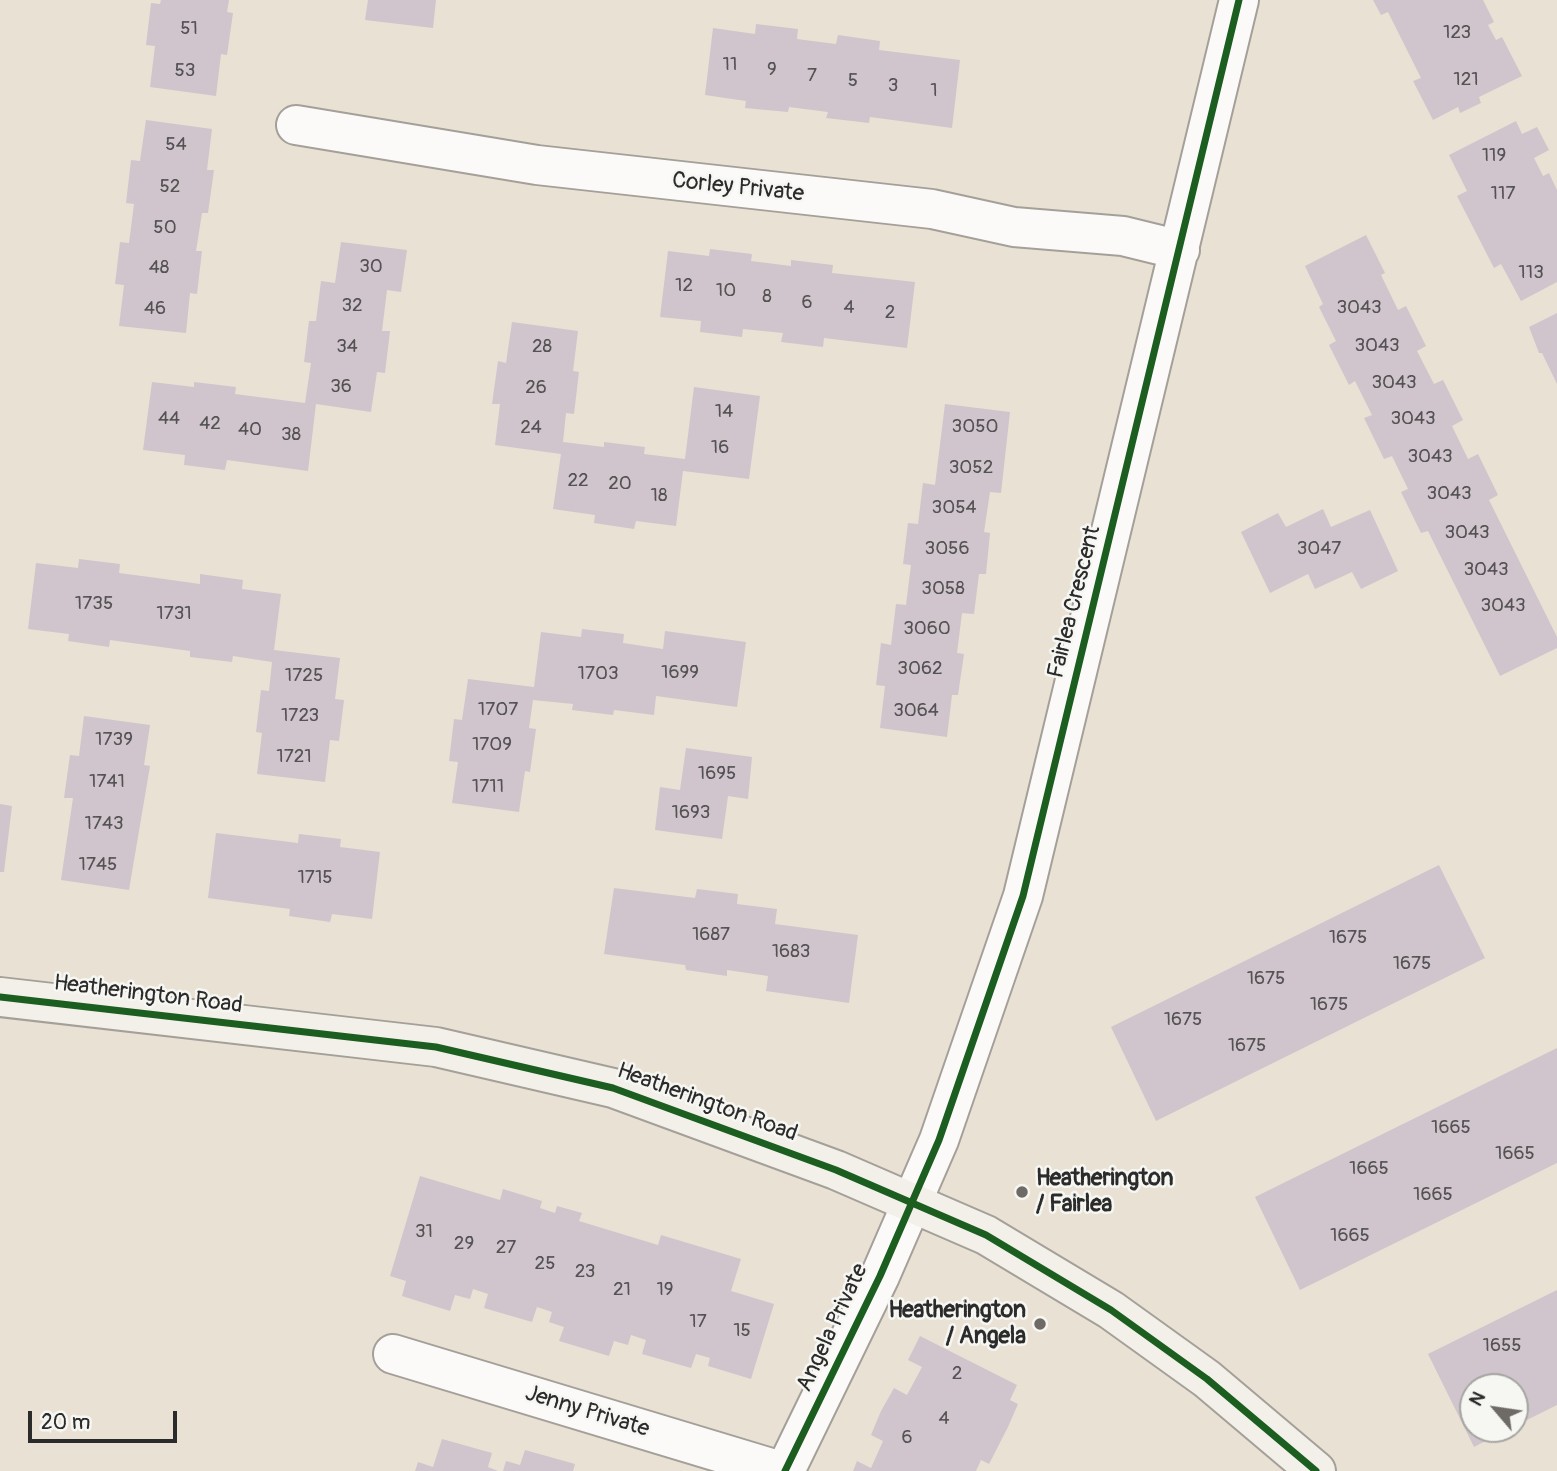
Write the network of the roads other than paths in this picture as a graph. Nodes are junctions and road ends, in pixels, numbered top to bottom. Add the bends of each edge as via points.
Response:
1 (1239, 0) edge
2 (296, 125) dead end
3 (1180, 250) junction
4 (0, 997) edge
5 (911, 1201) junction
6 (393, 1354) dead end
7 (783, 1471) edge
8 (1316, 1471) edge

1 - 3 street, Fairlea Crescent
2 - 3 street, Corley Private via 537,165 932,209 1014,226 1123,236
3 - 5 street, Fairlea Crescent via 1023,896 939,1140
4 - 5 street, Heatherington Road via 436,1047 613,1088
5 - 7 street, Angela Private via 880,1276
5 - 8 street, Heatherington Road via 986,1235 1111,1310 1207,1379
6 - 7 street, Jenny Private

